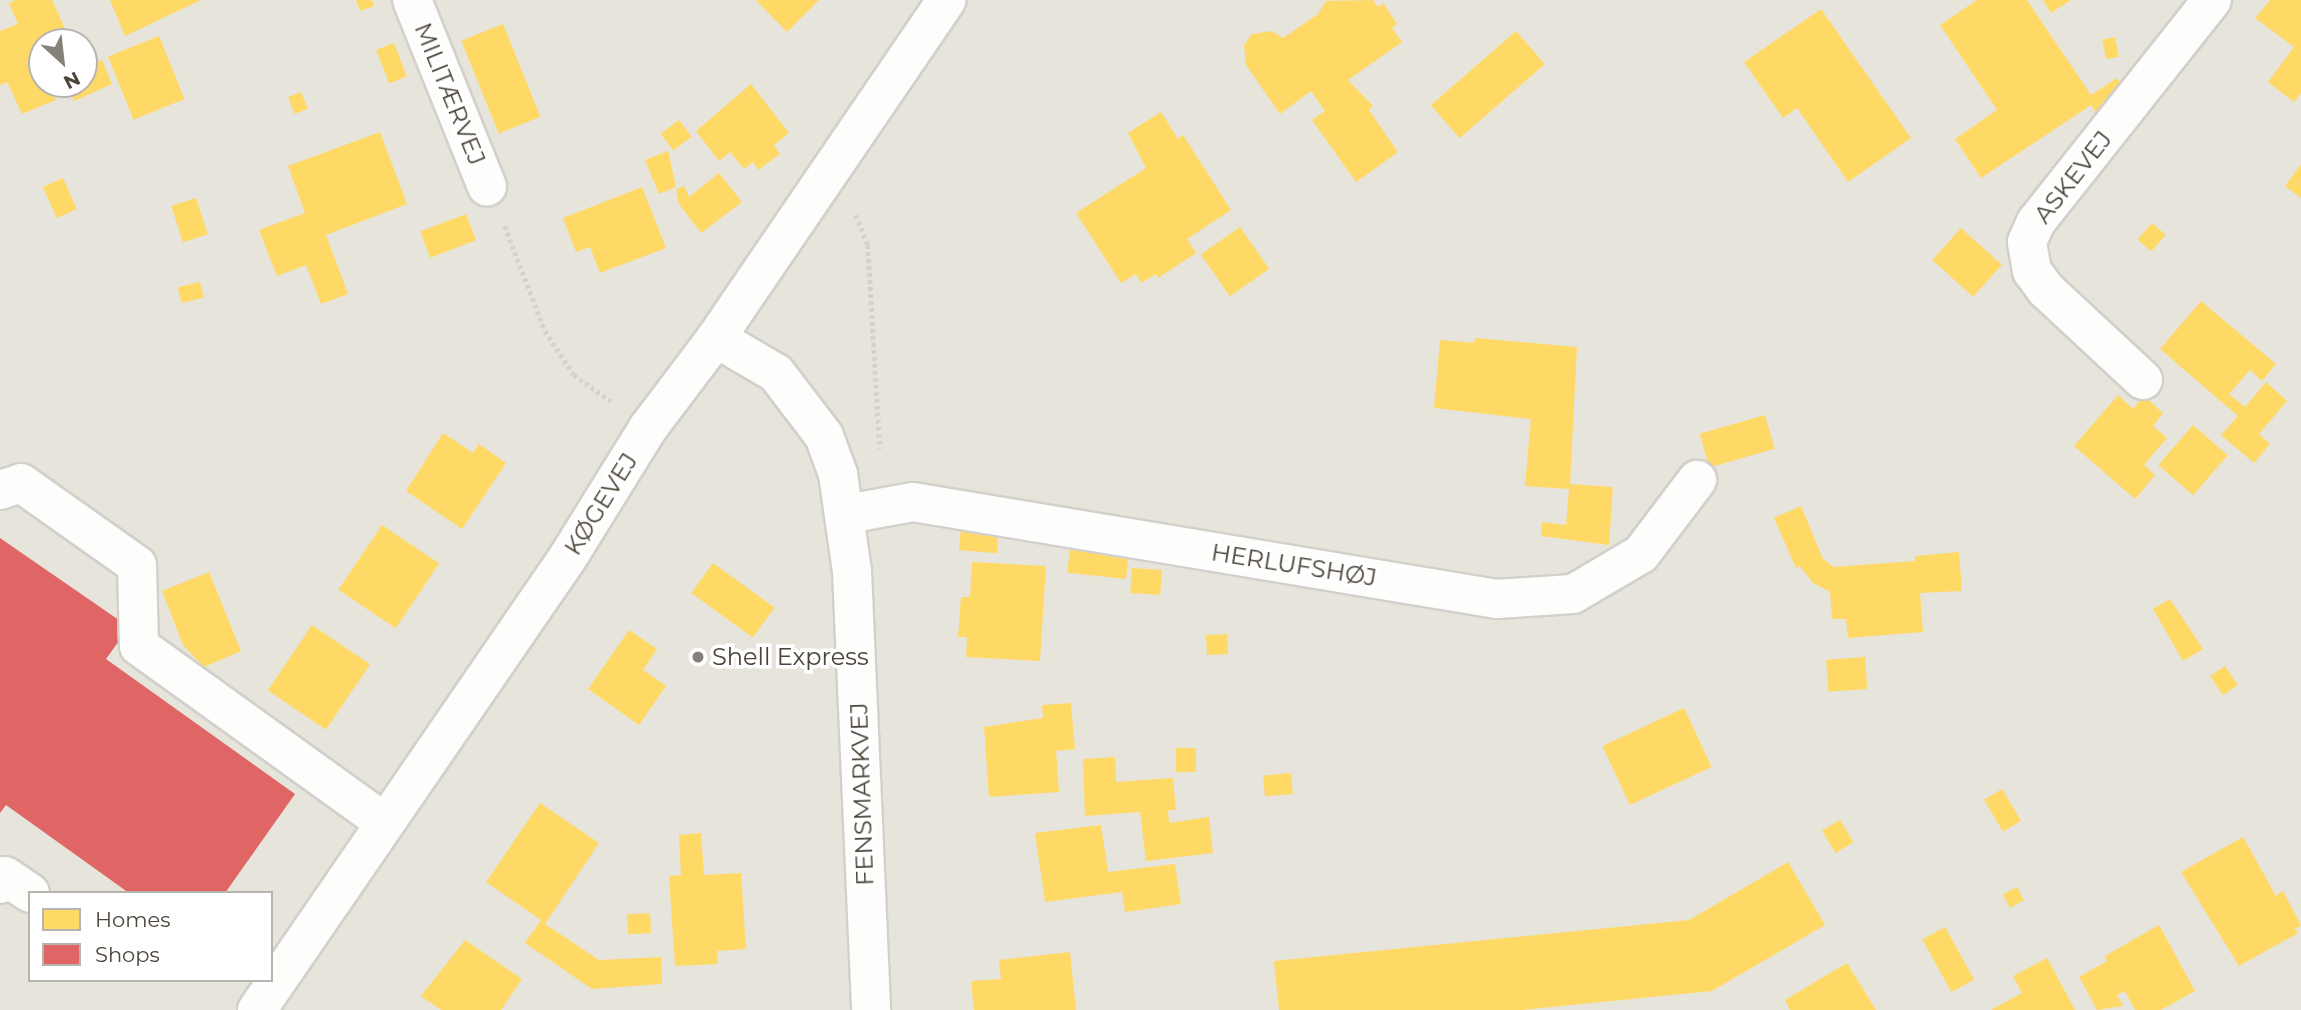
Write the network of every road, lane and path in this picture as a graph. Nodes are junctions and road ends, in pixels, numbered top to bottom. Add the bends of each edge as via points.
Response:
1 (412, 0) edge
2 (947, 0) edge
3 (2212, 0) edge
4 (835, 162) junction
5 (487, 187) joint
6 (716, 338) junction
7 (2143, 380) dead end
8 (648, 428) junction
9 (1697, 480) dead end
10 (0, 490) edge
11 (865, 510) junction
12 (385, 823) junction
13 (0, 884) edge
14 (28, 892) edge
15 (257, 1010) edge
16 (871, 1010) edge

1 - 5 street, MILITÆRVEJ
2 - 4 street, KØGEVEJ
3 - 7 street, ASKEVEJ via 2036,222 2027,242 2032,271 2046,290
4 - 6 street, KØGEVEJ
4 - 11 path via 868,245
5 - 8 path via 524,268 545,331 574,375
6 - 8 street, KØGEVEJ
6 - 11 street, FENSMARKVEJ via 776,373 824,436
8 - 12 street, KØGEVEJ via 568,557
9 - 11 street, HERLUFSHØJ via 1641,555 1573,594 1497,599 913,502
10 - 12 street via 20,483 137,565 139,646
11 - 16 street, FENSMARKVEJ
12 - 15 street, KØGEVEJ
13 - 14 street via 5,876

